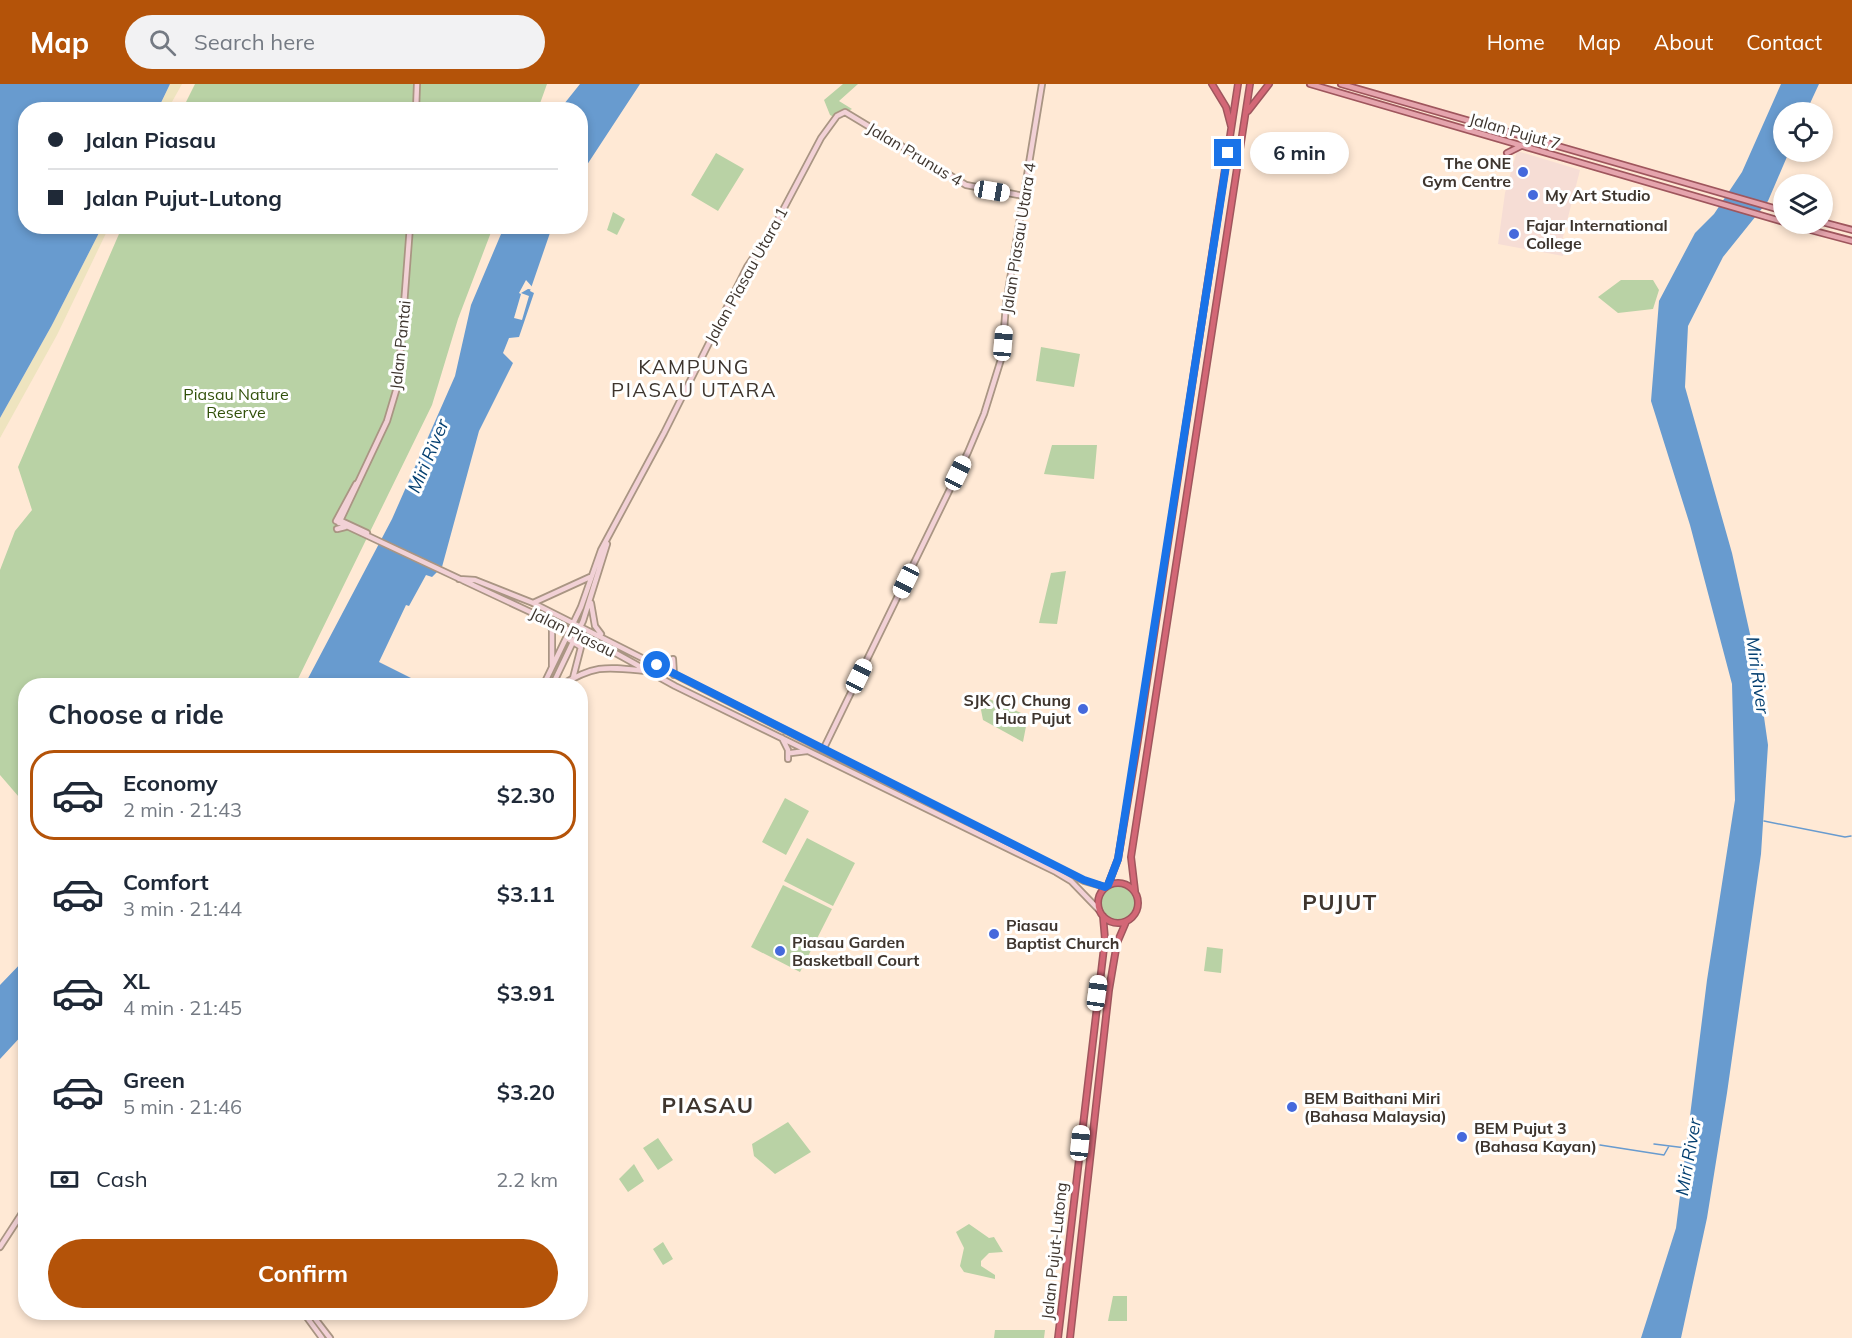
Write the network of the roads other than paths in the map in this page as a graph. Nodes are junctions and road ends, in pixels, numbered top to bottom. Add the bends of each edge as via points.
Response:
1 (417, 84) edge
2 (1042, 84) edge
3 (1212, 84) edge
4 (1238, 84) edge
5 (1250, 84) edge
6 (1269, 84) edge
7 (1310, 84) edge
8 (1341, 84) edge
9 (416, 102) edge
10 (845, 112) joint
11 (1245, 116) junction
12 (1458, 118) junction
13 (1232, 130) junction
14 (1508, 140) junction
15 (1524, 146) junction
16 (1507, 153) dead end
17 (1024, 196) junction
18 (1773, 208) edge
19 (1773, 219) edge
20 (1833, 225) edge
21 (1852, 230) edge
22 (409, 234) edge
23 (1825, 234) edge
24 (1852, 241) edge
25 (356, 484) junction
26 (346, 509) junction
27 (339, 520) junction
28 (350, 526) junction
29 (337, 529) dead end
30 (607, 541) junction
31 (454, 577) junction
32 (591, 577) junction
33 (590, 598) junction
34 (533, 603) junction
35 (548, 619) junction
36 (574, 623) junction
37 (581, 627) junction
38 (570, 630) junction
39 (578, 634) junction
40 (567, 638) junction
41 (605, 639) junction
42 (574, 641) junction
43 (655, 664) junction
44 (552, 669) junction
45 (649, 671) junction
46 (674, 675) junction
47 (547, 678) edge
48 (556, 678) edge
49 (573, 678) joint
50 (675, 686) junction
51 (704, 689) junction
52 (794, 735) junction
53 (782, 738) junction
54 (829, 738) junction
55 (810, 743) junction
56 (796, 745) junction
57 (823, 750) junction
58 (810, 751) junction
59 (832, 754) junction
60 (825, 759) junction
61 (927, 802) junction
62 (924, 807) junction
63 (1107, 886) junction
64 (1135, 891) junction
65 (1099, 910) junction
66 (1103, 916) junction
67 (1126, 922) junction
68 (18, 1219) edge
69 (0, 1247) edge
70 (309, 1320) edge
71 (316, 1320) edge
72 (322, 1338) edge
73 (330, 1338) edge
74 (1058, 1338) edge
75 (1070, 1338) edge

1 - 9 street
2 - 17 street, Jalan Piasau Utara 4
3 - 13 highway via 1226,107
4 - 13 highway
5 - 11 highway
6 - 11 highway
7 - 14 main road, Jalan Pujut 7
8 - 12 main road, Jalan Pujut 7
10 - 17 street, Jalan Prunus 4 via 966,185
10 - 30 street, Jalan Piasau Utara 1 via 837,116 821,138 776,225 747,267
11 - 64 highway via 1131,857
12 - 14 main road via 1503,133
12 - 18 main road, Jalan Pujut 7
13 - 63 highway via 1124,825 1118,859
14 - 15 main road, Jalan Pujut 7
15 - 16 main road
15 - 19 main road, Jalan Pujut 7
17 - 54 street, Jalan Piasau Utara 4 via 1006,304 1002,356 977,435
20 - 21 main road
22 - 25 street, Jalan Pantai via 398,384 387,421
23 - 24 main road
25 - 26 street, Jalan Pantai
25 - 27 street
26 - 27 street, Jalan Pantai
26 - 28 street
27 - 28 street
28 - 29 street
28 - 31 street
30 - 32 street, Jalan Piasau Utara 1
30 - 33 street, Jalan Piasau Utara 1
31 - 34 street, Jalan Piasau via 475,580
31 - 35 street, Jalan Piasau
32 - 34 street
32 - 36 street, Jalan Piasau Utara 1
33 - 37 street, Jalan Piasau Utara 1
33 - 41 street via 595,626
34 - 36 street, Jalan Piasau
35 - 38 street, Jalan Piasau
35 - 44 street via 552,630
36 - 37 street, Jalan Piasau
36 - 38 street, Jalan Piasau Utara 1
37 - 39 street, Jalan Piasau Utara 1
37 - 41 street, Jalan Piasau
38 - 39 street, Jalan Piasau
38 - 40 street, Jalan Piasau Utara 1
39 - 42 street, Jalan Piasau Utara 1
39 - 45 street, Jalan Piasau
40 - 42 street
40 - 44 street, Jalan Piasau Utara 1
41 - 43 street, Jalan Piasau
42 - 48 street, Jalan Piasau Utara 1
42 - 49 street via 582,651
43 - 46 street
43 - 46 street via 672,661
44 - 47 street, Jalan Piasau Utara 1
45 - 49 street via 590,669
45 - 50 street, Jalan Piasau
46 - 51 street
50 - 51 street via 671,681 674,677
50 - 53 street, Jalan Piasau
51 - 52 street
52 - 55 street
52 - 56 street
53 - 56 street, Jalan Piasau
53 - 58 street via 790,756
54 - 55 street
54 - 57 street, Jalan Piasau Utara 4
54 - 59 street
55 - 57 street
56 - 58 street, Jalan Piasau
57 - 59 street
57 - 60 street
58 - 60 street, Jalan Piasau
59 - 61 street
60 - 62 street, Jalan Piasau
61 - 62 street
61 - 63 street via 1084,880
62 - 65 street, Jalan Piasau via 1064,876
63 - 64 highway via 1123,883
63 - 65 highway via 1098,902
64 - 67 highway via 1137,910
65 - 66 highway
66 - 67 highway via 1113,922
66 - 74 highway, Jalan Pujut-Lutong via 1105,939
67 - 75 highway, Jalan Pujut-Lutong via 1117,943 1109,990
68 - 69 street
70 - 72 street
71 - 73 street

